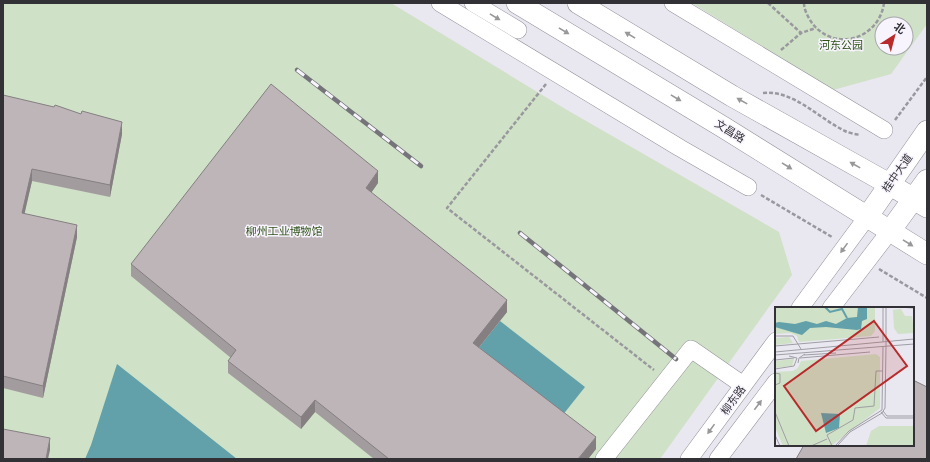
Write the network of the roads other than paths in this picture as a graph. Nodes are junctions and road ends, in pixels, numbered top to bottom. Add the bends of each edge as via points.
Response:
1 (440, 3) edge
2 (473, 3) edge
3 (578, 3) edge
4 (673, 3) edge
5 (524, 7) edge
6 (518, 30) dead end
7 (884, 130) dead end
8 (927, 131) edge
9 (927, 180) edge
10 (889, 184) junction
11 (748, 187) dead end
12 (920, 203) edge
13 (867, 217) junction
14 (890, 231) junction
15 (927, 254) edge
16 (801, 307) edge
17 (832, 307) edge
18 (775, 342) edge
19 (775, 383) edge
20 (743, 385) junction
21 (604, 459) edge
22 (689, 459) edge
23 (718, 459) edge

1 - 11 street
2 -> 6 street
10 -> 3 main road via 732,96
4 - 7 street
5 -> 13 main road, 文昌路
8 - 10 main road, 桂中大道
9 - 12 main road
10 - 12 main road
10 - 13 main road, 桂中大道
12 - 14 main road
13 - 14 main road, 文昌路
13 -> 16 street
14 -> 15 main road, 文昌路
14 - 17 street
18 - 20 street, 柳东路
23 -> 19 street
20 - 21 street via 692,349
20 -> 22 street, 柳东路

